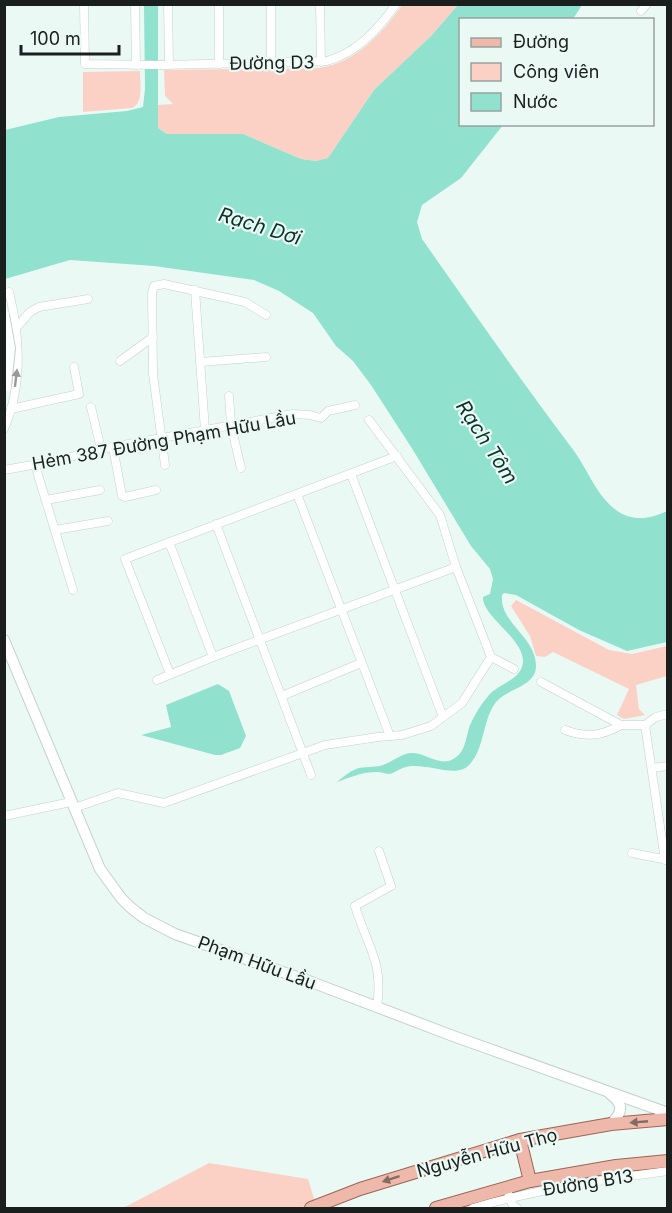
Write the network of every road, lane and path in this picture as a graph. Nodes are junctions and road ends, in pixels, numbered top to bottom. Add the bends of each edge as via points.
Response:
1 (84, 4) edge
2 (135, 4) edge
3 (168, 4) edge
4 (219, 4) edge
5 (271, 4) edge
6 (320, 4) edge
7 (396, 4) edge
8 (647, 4) edge
9 (641, 11) dead end
10 (321, 62) junction
11 (272, 63) junction
12 (219, 64) junction
13 (139, 65) junction
14 (166, 65) junction
15 (195, 290) junction
16 (9, 292) dead end
17 (88, 298) dead end
18 (4, 315) edge
19 (266, 315) dead end
20 (16, 327) junction
21 (153, 337) junction
22 (4, 340) edge
23 (266, 357) dead end
24 (120, 360) dead end
25 (200, 362) junction
26 (74, 367) dead end
27 (5, 390) edge
28 (229, 396) dead end
29 (355, 405) dead end
30 (92, 407) dead end
31 (11, 410) junction
32 (369, 420) dead end
33 (231, 425) junction
34 (4, 429) edge
35 (205, 430) junction
36 (160, 439) junction
37 (113, 447) junction
38 (101, 449) junction
39 (398, 456) junction
40 (35, 465) junction
41 (165, 465) dead end
42 (241, 468) dead end
43 (4, 470) edge
44 (351, 474) junction
45 (100, 490) dead end
46 (156, 490) dead end
47 (297, 494) junction
48 (46, 500) junction
49 (108, 520) dead end
50 (216, 524) junction
51 (55, 530) junction
52 (169, 542) junction
53 (456, 567) junction
54 (73, 590) dead end
55 (395, 590) junction
56 (341, 610) junction
57 (4, 639) edge
58 (261, 640) junction
59 (213, 657) junction
60 (491, 657) junction
61 (361, 663) junction
62 (514, 669) dead end
63 (170, 674) junction
64 (157, 680) dead end
65 (542, 682) dead end
66 (282, 696) junction
67 (668, 714) edge
68 (443, 717) junction
69 (645, 724) junction
70 (621, 725) junction
71 (565, 730) dead end
72 (390, 736) junction
73 (303, 752) junction
74 (668, 766) edge
75 (652, 768) junction
76 (311, 775) dead end
77 (73, 805) junction
78 (4, 816) edge
79 (379, 851) dead end
80 (632, 853) dead end
81 (666, 860) edge
82 (377, 1007) junction
83 (605, 1090) junction
84 (668, 1113) edge
85 (668, 1119) edge
86 (611, 1124) junction
87 (520, 1140) junction
88 (668, 1161) edge
89 (668, 1171) edge
90 (530, 1181) junction
91 (511, 1201) edge
92 (311, 1209) edge
93 (436, 1209) edge
94 (473, 1209) edge

1 - 13 street via 85,64
2 - 13 street
3 - 14 street
4 - 12 street
5 - 11 street
6 - 10 street
7 - 10 street, Đường D3 via 360,44 339,57
8 - 9 street
10 - 11 street, Đường D3
11 - 12 street, Đường D3
12 - 14 street, Đường D3
13 - 14 street, Đường D3
15 - 19 street via 245,302
15 - 21 street via 154,286
15 - 25 street
16 - 20 street
17 - 20 street via 39,307
18 - 27 main road, bridge via 10,348
20 - 22 street
31 -> 20 street via 18,362
21 - 24 street
21 - 36 street
23 - 25 street
25 - 35 street
26 - 31 street via 79,394
28 - 33 street
29 - 33 street, Hẻm 387 Đường Phạm Hữu Lầu via 328,411 321,418 293,414
30 - 38 street
31 - 34 street
32 - 39 street
33 - 35 street, Hẻm 387 Đường Phạm Hữu Lầu
33 - 42 street
35 - 36 street, Hẻm 387 Đường Phạm Hữu Lầu
36 - 37 street, Hẻm 387 Đường Phạm Hữu Lầu
36 - 41 street
37 - 38 street, Hẻm 387 Đường Phạm Hữu Lầu
37 - 46 street via 122,496
38 - 40 street, Hẻm 387 Đường Phạm Hữu Lầu
39 - 44 street
39 - 53 street via 440,514
40 - 43 street, Hẻm 387 Đường Phạm Hữu Lầu
40 - 48 street
44 - 47 street
44 - 55 street
45 - 48 street
47 - 50 street
47 - 56 street
48 - 51 street
49 - 51 street
50 - 52 street
50 - 58 street
51 - 54 street
52 - 59 street
52 - 63 street via 125,559
53 - 55 street
53 - 60 street
55 - 56 street
55 - 68 street
56 - 58 street
56 - 61 street
57 - 77 main road, Phạm Hữu Lầu
58 - 59 street
58 - 66 street
59 - 63 street
60 - 62 street
60 - 68 street via 462,703
61 - 66 street
61 - 72 street
63 - 64 street
65 - 70 street
66 - 73 street
67 - 69 street
68 - 72 street via 431,726
69 - 70 street
69 - 75 street
70 - 71 street via 593,736
72 - 73 street
73 - 76 street
73 - 77 street via 165,803 118,793
74 - 75 street
75 - 81 street
77 - 78 street
77 - 82 main road, Phạm Hữu Lầu via 100,869 123,901 144,918 176,934
79 - 82 street via 391,885 355,906 376,959
80 - 81 street
82 - 83 main road, Phạm Hữu Lầu
83 - 84 main road, Phạm Hữu Lầu
83 - 86 main road via 621,1106
85 -> 86 main road, Nguyễn Hữu Thọ
86 - 87 main road, Nguyễn Hữu Thọ
87 - 90 main road
87 -> 92 main road, Nguyễn Hữu Thọ via 360,1189
88 - 90 main road
89 - 91 street, Đường B13 via 576,1183
90 - 91 main road
91 - 93 main road
91 - 94 street, Đường B13

